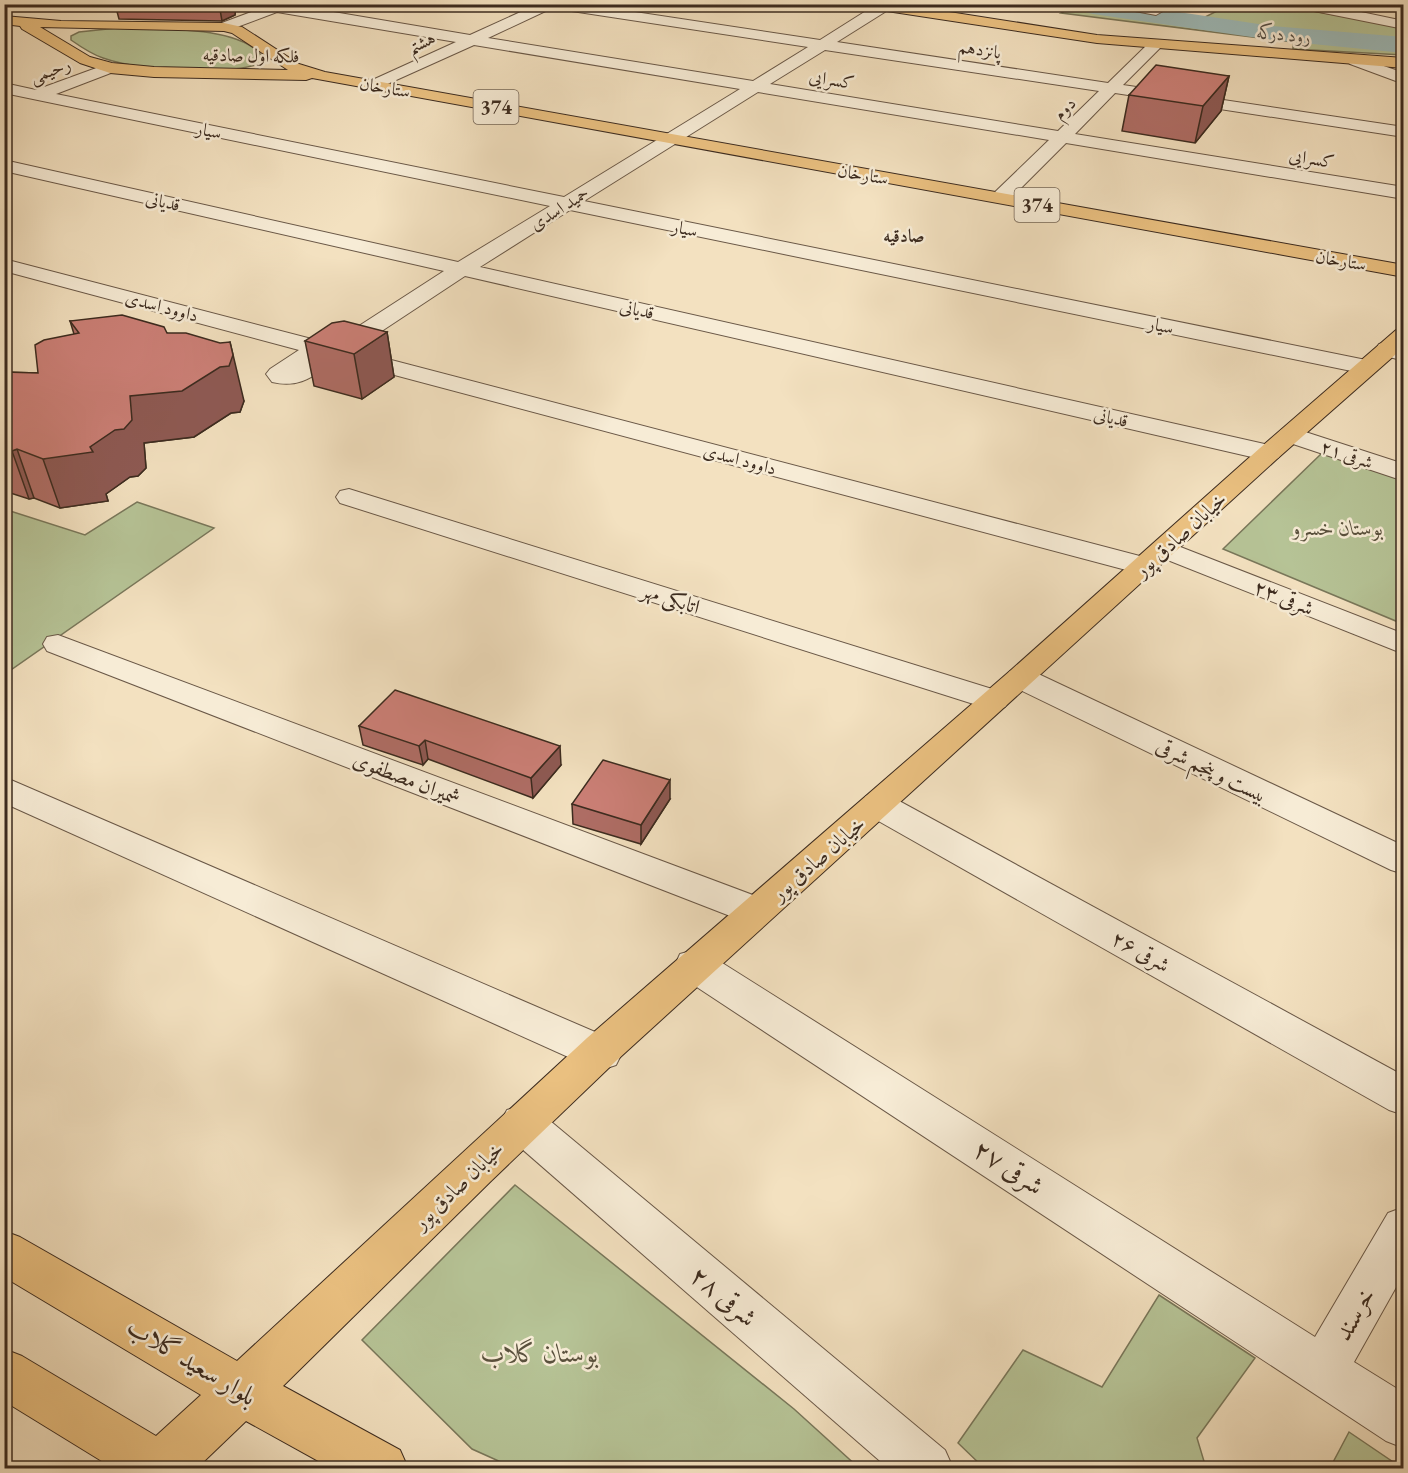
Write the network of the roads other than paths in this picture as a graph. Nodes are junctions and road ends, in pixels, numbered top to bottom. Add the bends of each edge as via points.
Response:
1 (254, 4) edge
2 (551, 4) edge
3 (1119, 4) edge
4 (1299, 4) edge
5 (280, 6) edge
6 (875, 6) edge
7 (1156, 11) dead end
8 (12, 22) edge
9 (1402, 24) edge
10 (224, 27) junction
11 (472, 40) junction
12 (822, 45) junction
13 (1155, 45) junction
14 (1355, 61) junction
15 (1404, 63) edge
16 (110, 68) junction
17 (322, 76) junction
18 (1404, 79) edge
19 (374, 85) junction
20 (755, 87) junction
21 (4, 88) edge
22 (1111, 88) junction
23 (38, 95) junction
24 (4, 107) edge
25 (1404, 132) edge
26 (1062, 137) junction
27 (671, 139) junction
28 (4, 165) edge
29 (1404, 193) edge
30 (1000, 198) junction
31 (567, 203) junction
32 (4, 265) edge
33 (462, 269) junction
34 (1404, 271) edge
35 (1398, 346) edge
36 (327, 350) junction
37 (1366, 367) junction
38 (1290, 435) junction
39 (1269, 453) junction
40 (1404, 473) edge
41 (349, 497) dead end
42 (1155, 557) junction
43 (58, 644) dead end
44 (1404, 645) edge
45 (1007, 689) junction
46 (4, 789) edge
47 (878, 805) junction
48 (1404, 861) edge
49 (756, 911) junction
50 (694, 965) junction
51 (601, 1053) junction
52 (1404, 1098) edge
53 (522, 1123) junction
54 (1404, 1228) edge
55 (4, 1252) edge
56 (1323, 1370) junction
57 (4, 1373) edge
58 (243, 1392) junction
59 (1404, 1423) edge
60 (160, 1468) edge
61 (382, 1468) edge
62 (927, 1468) edge

1 - 5 street, کسرایی
2 - 11 street, هشتم
2 - 12 street, پانزدهم
3 - 7 street
4 - 9 street
5 - 10 street
5 - 11 street, کسرایی
6 - 12 street, حمید اسدی
6 - 13 main road
8 - 10 main road, فلکه اول صادقیه
8 - 16 main road, فلکه اول صادقیه via 35,29 85,60
10 - 17 main road, فلکه اول صادقیه via 237,30 294,66
11 - 19 street, هشتم
11 - 20 street, کسرایی
12 - 20 street, حمید اسدی
12 - 22 street, پانزدهم
13 - 14 main road
13 - 22 street, دوم
14 - 15 main road
14 - 18 street
16 - 17 main road, فلکه اول صادقیه
16 - 23 street, رحیمی
17 - 19 main road, ستارخان / 374
19 - 27 main road, ستارخان / 374
20 - 26 street, کسرایی
20 - 27 street, حمید اسدی
21 - 23 street, سیار
22 - 25 street, پانزدهم
22 - 26 street, دوم
23 - 24 street, رحیمی
23 - 31 street, سیار
26 - 29 street, کسرایی
26 - 30 street, دوم
27 - 30 main road, ستارخان / 374
27 - 31 street, حمید اسدی
28 - 33 street, قدیانی
30 - 34 main road, ستارخان / 374
31 - 33 street, حمید اسدی
31 - 37 street, سیار
32 - 36 street, داوود اسدی
33 - 36 street, حمید اسدی
33 - 39 street, قدیانی
35 - 37 main road, خیابان صادق پور
36 - 42 street, داوود اسدی
37 - 38 main road, خیابان صادق پور
38 - 39 main road, خیابان صادق پور
38 - 40 street, ۲۱ شرقی
39 - 42 main road, خیابان صادق پور
41 - 45 street, اتابکی مهر
42 - 44 street, ۲۳ شرقی
42 - 45 main road, خیابان صادق پور
43 - 49 street, شمیران مصطفوی
45 - 47 main road, خیابان صادق پور
45 - 48 street, بیست و پنجم شرقی
46 - 51 street
47 - 49 main road, خیابان صادق پور
47 - 52 street, ۲۶ شرقی
49 - 50 main road, خیابان صادق پور
50 - 51 main road, خیابان صادق پور
50 - 56 street, ۲۷ شرقی
51 - 53 main road, خیابان صادق پور
53 - 58 main road, خیابان صادق پور
53 - 62 street, ۲۸ شرقی
54 - 56 street, خرسند
55 - 58 main road, بلوار سعید گلاب
56 - 59 street, ۲۷ شرقی
57 - 60 main road
58 - 60 main road, خیابان صادق پور
58 - 61 main road, بلوار سعید گلاب

